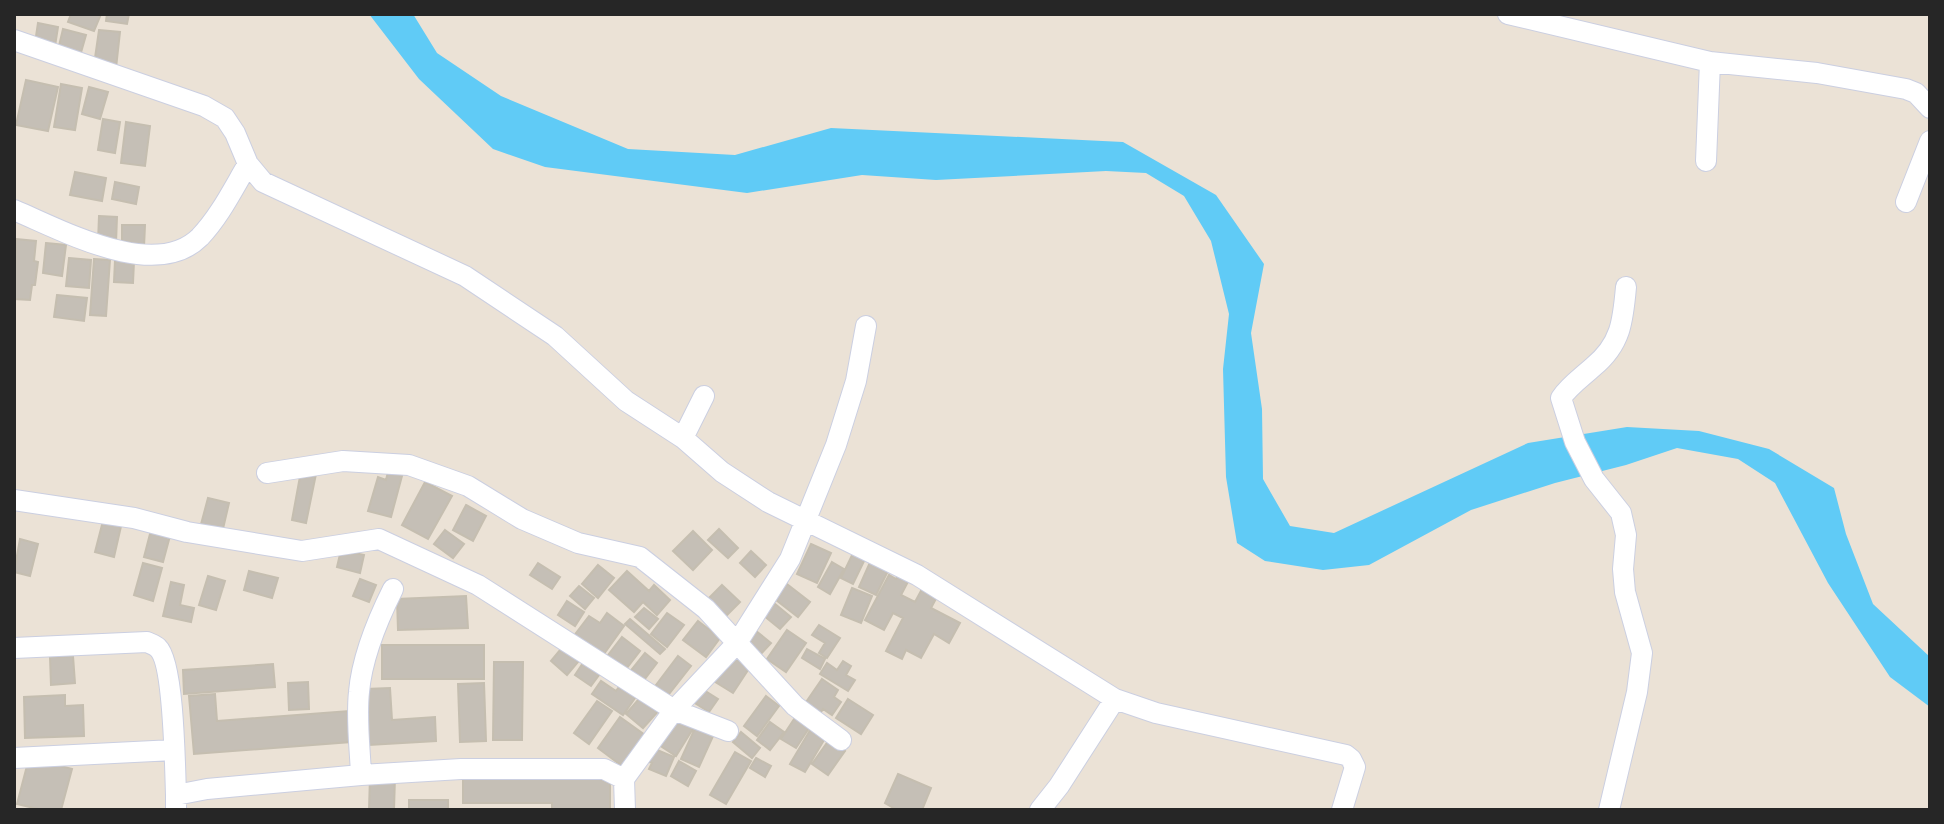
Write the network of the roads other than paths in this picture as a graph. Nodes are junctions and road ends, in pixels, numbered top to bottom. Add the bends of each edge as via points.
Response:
1 (1508, 14) edge
2 (14, 40) edge
3 (1710, 62) junction
4 (1930, 108) edge
5 (1930, 141) edge
6 (1706, 161) dead end
7 (248, 164) junction
8 (1906, 202) dead end
9 (14, 210) edge
10 (1626, 287) dead end
11 (866, 326) dead end
12 (704, 396) dead end
13 (683, 438) junction
14 (267, 473) dead end
15 (14, 500) edge
16 (805, 519) junction
17 (393, 589) dead end
18 (737, 643) junction
19 (14, 648) edge
20 (1115, 699) junction
21 (674, 710) junction
22 (728, 731) dead end
23 (841, 740) dead end
24 (174, 750) junction
25 (14, 758) edge
26 (361, 775) junction
27 (624, 779) junction
28 (176, 802) edge
29 (625, 810) edge
30 (1040, 810) edge
31 (1342, 810) edge
32 (1609, 810) edge

1 - 3 street
2 - 7 street via 204,106 225,118
3 - 4 street via 1906,89
3 - 6 street
5 - 8 street
7 - 9 street via 219,213 198,238 176,253 132,253 74,237
7 - 13 street via 263,182 465,276 555,336 626,401
10 - 32 street via 1616,339 1602,361 1563,394 1561,403 1594,479 1625,525 1625,592 1642,653
11 - 16 street via 836,445
12 - 13 street
13 - 16 street via 722,472
14 - 18 street via 369,462 409,465 468,486 522,519 578,543 640,557 706,609
15 - 21 street via 302,551 379,539 478,585
16 - 18 street via 790,559
16 - 20 street via 917,575
17 - 26 street via 362,673
18 - 21 street
18 - 23 street via 795,706
19 - 24 street via 147,642 158,647 165,659
20 - 30 street
20 - 31 street via 1346,755 1355,767
21 - 22 street
21 - 27 street
24 - 25 street
24 - 28 street
26 - 27 street via 563,768 604,769
26 - 28 street via 207,789
27 - 29 street

